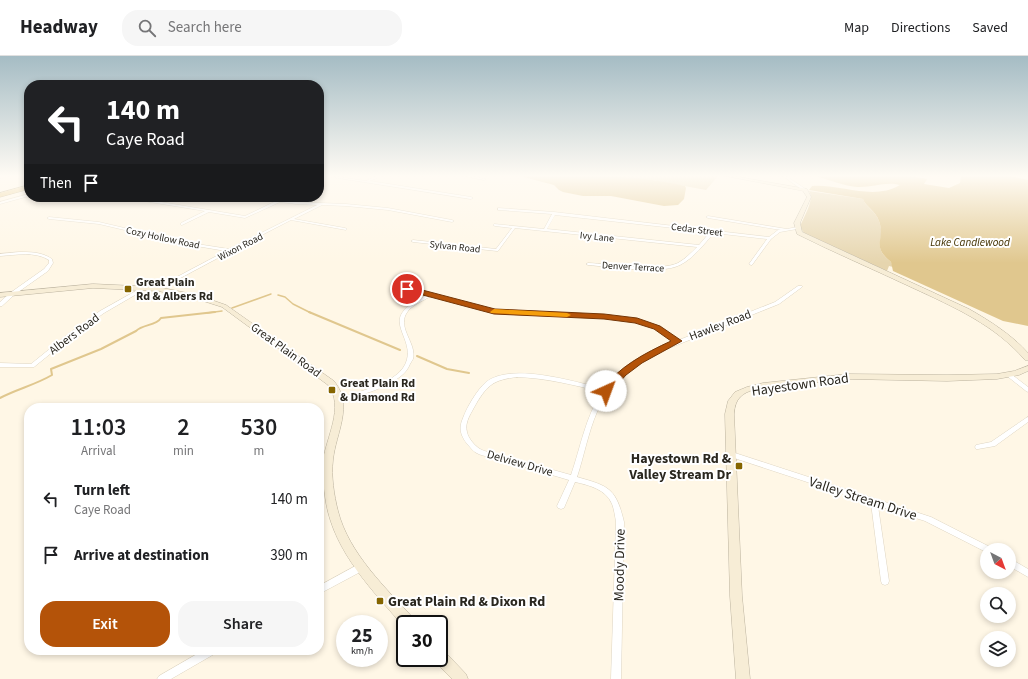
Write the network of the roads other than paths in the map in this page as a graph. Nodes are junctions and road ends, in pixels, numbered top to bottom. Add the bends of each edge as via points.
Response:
1 (173, 205) edge
2 (269, 205) edge
3 (320, 205) edge
4 (336, 205) edge
5 (806, 205) edge
6 (499, 209) dead end
7 (208, 211) junction
8 (554, 213) junction
9 (708, 217) dead end
10 (49, 218) dead end
11 (293, 220) junction
12 (452, 221) dead end
13 (182, 224) dead end
14 (495, 225) dead end
15 (514, 227) junction
16 (798, 228) junction
17 (345, 229) dead end
18 (788, 229) junction
19 (545, 230) junction
20 (712, 232) junction
21 (770, 238) junction
22 (413, 241) dead end
23 (699, 246) junction
24 (230, 250) junction
25 (0, 255) edge
26 (588, 264) dead end
27 (751, 264) dead end
28 (395, 285) dead end
29 (800, 287) dead end
30 (145, 288) junction
31 (158, 289) junction
32 (12, 294) junction
33 (0, 295) edge
34 (430, 295) junction
35 (0, 305) edge
36 (678, 341) junction
37 (1028, 358) edge
38 (0, 365) edge
39 (1028, 368) edge
40 (1009, 375) junction
41 (1028, 390) edge
42 (606, 391) junction
43 (340, 400) junction
44 (1028, 419) edge
45 (978, 447) dead end
46 (733, 455) junction
47 (573, 478) junction
48 (874, 502) junction
49 (561, 506) dead end
50 (980, 545) edge
51 (362, 566) junction
52 (1016, 566) edge
53 (1028, 573) edge
54 (885, 581) dead end
55 (324, 587) edge
56 (403, 615) edge
57 (204, 655) edge
58 (448, 665) edge
59 (162, 679) edge
60 (461, 679) edge
61 (616, 679) edge
62 (743, 679) edge

1 - 7 street
2 - 7 street via 245,217
3 - 11 street, Wixon Road
4 - 12 street via 388,209
5 - 16 street via 797,223
6 - 8 street, Cedar Street
7 - 13 street
8 - 19 street
8 - 20 street, Cedar Street
9 - 18 street
10 - 24 street, Cozy Hollow Road via 100,223 184,243
11 - 17 street
11 - 24 street, Wixon Road
14 - 15 street, Ivy Lane
15 - 19 street, Ivy Lane
15 - 22 street, Sylvan Road via 497,250
16 - 18 street
16 - 37 street via 799,233 807,237 967,310 1011,342
18 - 21 street via 779,231
19 - 23 street, Ivy Lane
20 - 21 street, Cedar Street
20 - 23 street, Denver Terrace
21 - 27 street
23 - 26 street, Denver Terrace via 674,267
24 - 31 street, Wixon Road
25 - 32 street via 39,255 51,260 46,270
28 - 34 street
29 - 36 street, Hawley Road via 770,306
30 - 31 street, Great Plain Road
30 - 32 street, Great Plain Road via 93,286
30 - 38 street, Albers Road via 102,312 32,366
31 - 43 street, Great Plain Road via 200,297 224,306 331,383
32 - 33 street, Great Plain Road
32 - 35 street
34 - 36 street via 494,312 637,320 657,327
34 - 43 street via 402,315 400,322 410,348 410,360 405,369 388,382
36 - 42 street, Hawley Road via 639,361
39 - 40 street, Hayestown Road
40 - 41 street
40 - 46 street, Hayestown Road via 972,378 845,376 751,389 735,396 730,406
42 - 47 street, Hawley Road via 594,410
42 - 47 street, Delview Drive via 535,376 501,377 485,386 463,422 463,432 467,440 478,451
43 - 51 street via 328,461 331,495 340,531
44 - 45 street via 993,444
46 - 48 street, Valley Stream Drive
46 - 62 street, Hayestown Road via 736,596
47 - 49 street, Hawley Road
47 - 61 street, Moody Drive via 596,485 610,494 616,502 620,522
48 - 50 street, Valley Stream Drive via 928,519
48 - 54 street
51 - 55 street
51 - 56 street
52 - 53 street
57 - 59 street
58 - 60 street

